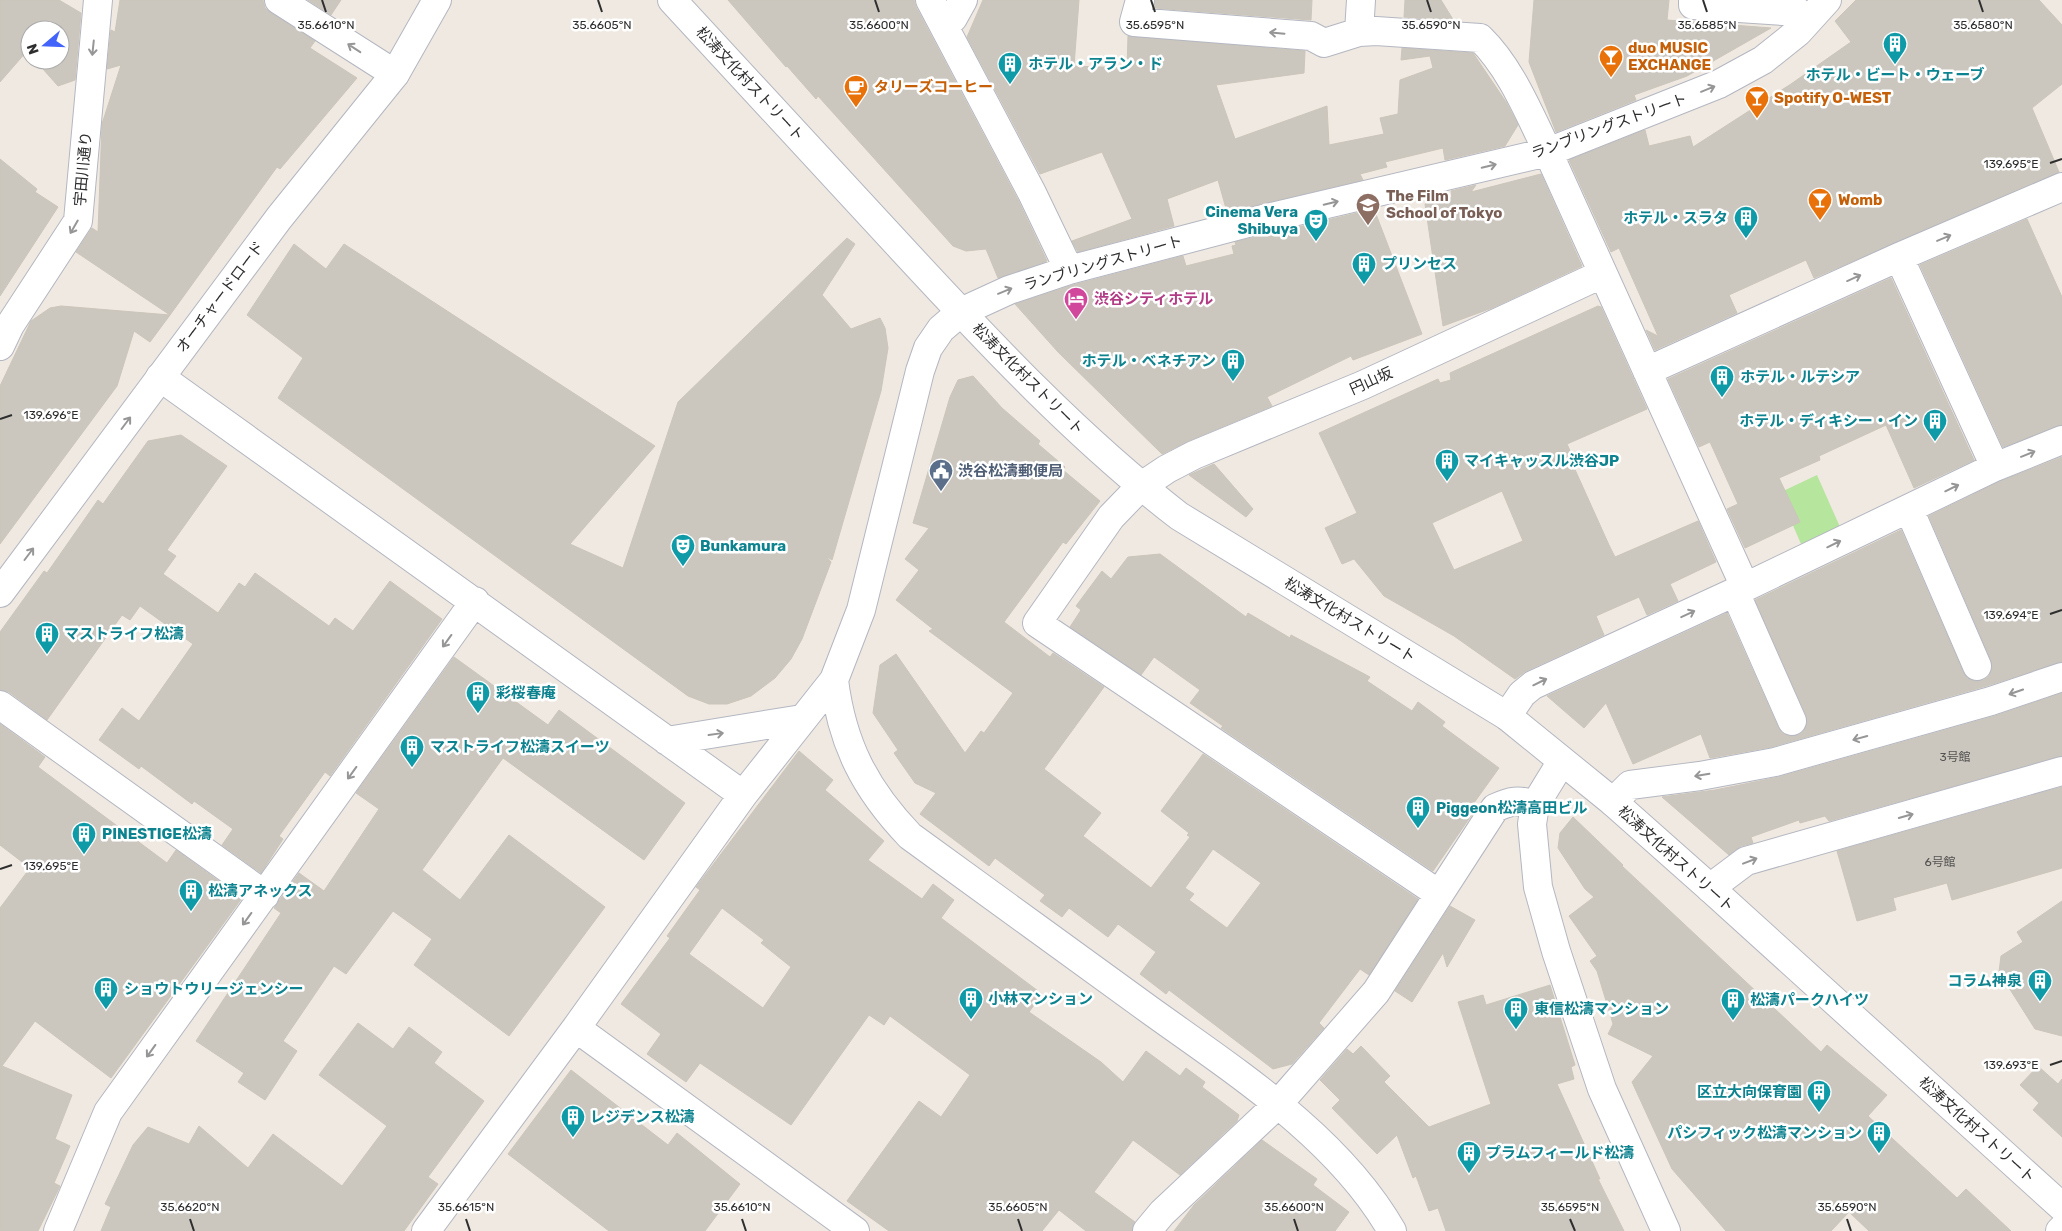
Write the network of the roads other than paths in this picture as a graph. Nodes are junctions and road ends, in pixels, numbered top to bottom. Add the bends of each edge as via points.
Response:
1 (98, 0) edge
2 (279, 0) edge
3 (437, 0) edge
4 (672, 0) edge
5 (930, 0) edge
6 (963, 0) edge
7 (1140, 0) edge
8 (1361, 0) edge
9 (1693, 0) edge
10 (1828, 0) edge
11 (1798, 15) edge
12 (944, 26) junction
13 (1359, 32) junction
14 (395, 74) junction
15 (1548, 152) junction
16 (2062, 187) edge
17 (1899, 257) junction
18 (1069, 270) junction
19 (1602, 274) junction
20 (961, 312) junction
21 (0, 346) edge
22 (1647, 371) junction
23 (160, 377) junction
24 (2062, 440) edge
25 (1995, 467) junction
26 (1140, 487) junction
27 (1909, 509) junction
28 (1740, 590) junction
29 (0, 593) edge
30 (475, 601) junction
31 (1976, 666) dead end
32 (2062, 677) edge
33 (834, 680) junction
34 (0, 705) edge
35 (1507, 716) junction
36 (802, 720) junction
37 (1792, 722) dead end
38 (667, 741) junction
39 (1562, 761) junction
40 (2062, 771) edge
41 (743, 795) junction
42 (1612, 802) junction
43 (1535, 805) junction
44 (1710, 888) junction
45 (265, 894) junction
46 (1438, 894) junction
47 (576, 1028) junction
48 (1278, 1104) junction
49 (2062, 1207) edge
50 (58, 1231) edge
51 (426, 1231) edge
52 (856, 1231) edge
53 (1147, 1231) edge
54 (1392, 1231) edge
55 (1666, 1231) edge

1 -> 21 street, 宇田川通り via 78,221 10,325
14 -> 2 street
3 - 14 street, オーチャードロード
4 - 20 street, 松涛文化村ストリート
5 - 12 street
6 - 12 street via 953,18
13 -> 7 street via 1324,43 1310,36 1134,22
8 - 13 street
9 - 11 street via 1692,5
10 - 11 street, ランブリングストリート
15 -> 11 street, ランブリングストリート via 1719,84 1763,60
12 - 18 street
13 - 15 street via 1480,38 1490,47 1518,93
14 - 23 street, オーチャードロード via 278,218
18 -> 15 street, ランブリングストリート via 1263,219
15 - 19 street
17 -> 16 street
22 -> 17 street
17 - 25 street
20 -> 18 street, ランブリングストリート via 1008,290
19 - 22 street
19 - 26 street, 円山坂 via 1363,385 1194,455
20 - 26 street, 松涛文化村ストリート via 1072,426
20 - 33 street, ランブリングストリート via 934,340 920,371 861,610
22 - 28 street
29 -> 23 street, オーチャードロード
23 - 30 street
25 -> 24 street
27 -> 25 street
26 - 35 street, 松涛文化村ストリート via 1179,516
26 - 46 street, 円山坂 via 1111,517 1037,623
28 -> 27 street
27 - 31 street
35 -> 28 street via 1522,694 1533,685
28 - 37 street
30 - 38 street
30 -> 45 street
32 -> 42 street via 1775,762 1630,785
33 - 36 street
33 - 48 street via 844,734 862,775 878,800 910,836
34 - 45 street
35 - 39 street, 松涛文化村ストリート
38 -> 36 street
36 - 41 street
38 - 41 street
39 - 42 street, 松涛文化村ストリート
39 - 43 street
44 -> 40 street via 1746,861
41 - 47 street
42 - 44 street, 松涛文化村ストリート
43 - 46 street via 1522,800 1495,808
43 - 55 street via 1532,824 1534,854 1546,917 1602,1089
44 - 49 street, 松涛文化村ストリート
45 -> 50 street via 108,1112
46 - 48 street via 1376,992
47 - 51 street
47 - 52 street
48 - 53 street
48 - 54 street via 1350,1174

